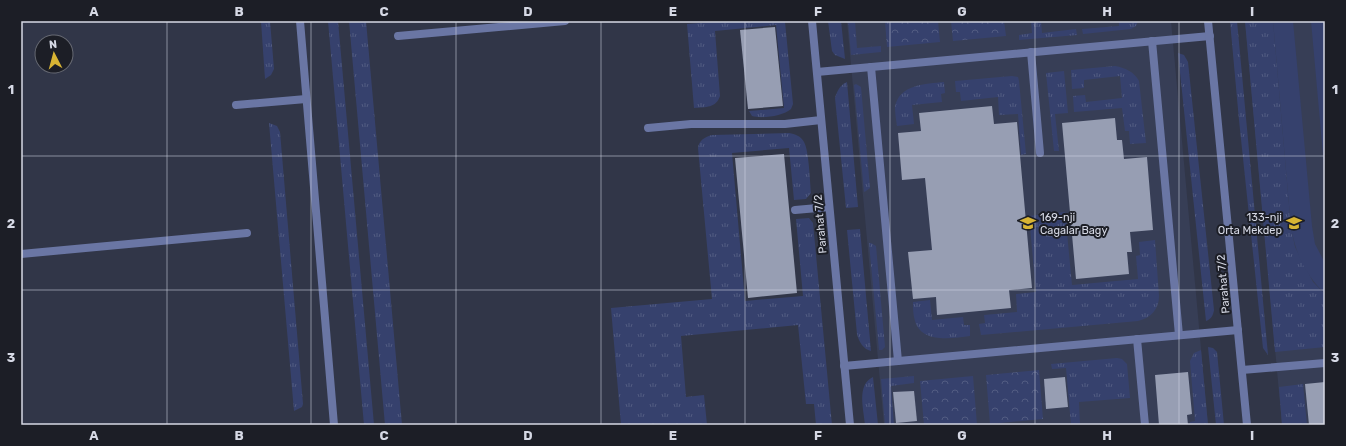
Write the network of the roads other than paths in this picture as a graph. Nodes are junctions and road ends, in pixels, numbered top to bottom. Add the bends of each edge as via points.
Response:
1 (300, 21) edge
2 (565, 21) edge
3 (812, 21) edge
4 (1208, 21) edge
5 (398, 36) dead end
6 (1210, 36) junction
7 (1152, 41) junction
8 (1031, 52) junction
9 (871, 67) junction
10 (817, 72) junction
11 (306, 99) junction
12 (236, 105) dead end
13 (821, 120) junction
14 (648, 128) dead end
15 (1040, 153) dead end
16 (829, 207) junction
17 (795, 210) dead end
18 (248, 233) dead end
19 (21, 254) edge
20 (1238, 330) junction
21 (1179, 336) junction
22 (1138, 339) junction
23 (898, 361) junction
24 (1325, 363) edge
25 (844, 366) junction
26 (1242, 370) junction
27 (334, 425) edge
28 (850, 425) edge
29 (1146, 425) edge
30 (1247, 425) edge

1 - 11 street
2 - 5 street
3 - 10 street, Parahat 7/2
4 - 6 street, Parahat 7/2
6 - 7 street
6 - 20 street, Parahat 7/2
7 - 8 street
7 - 21 street
8 - 9 street
8 - 15 street
9 - 10 street
9 - 23 street
10 - 13 street, Parahat 7/2
11 - 12 street
11 - 27 street
13 - 14 street via 785,124 691,124
13 - 16 street, Parahat 7/2
16 - 17 street
16 - 25 street, Parahat 7/2
18 - 19 street
20 - 21 street
20 - 26 street, Parahat 7/2
21 - 22 street
22 - 23 street
22 - 29 street
23 - 25 street
24 - 26 street
25 - 28 street, Parahat 7/2
26 - 30 street, Parahat 7/2

